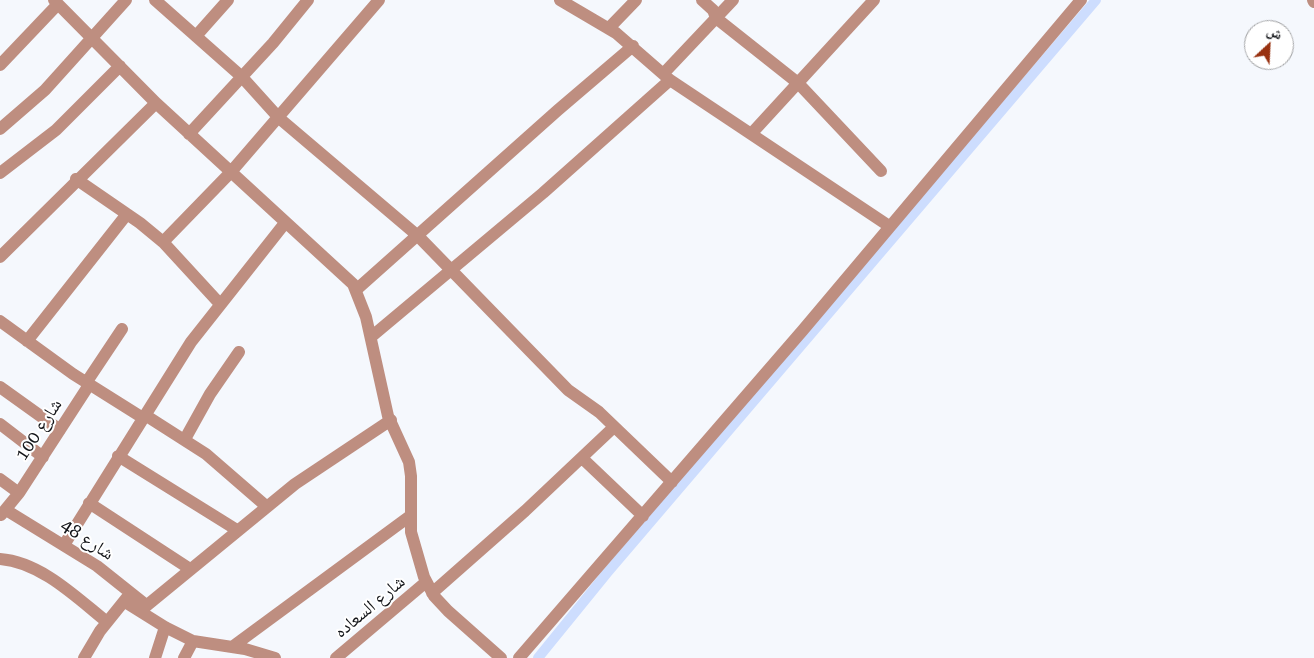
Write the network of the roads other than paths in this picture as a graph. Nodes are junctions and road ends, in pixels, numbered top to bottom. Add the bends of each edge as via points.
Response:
1 (126, 0) edge
2 (155, 0) edge
3 (228, 0) edge
4 (308, 0) edge
5 (379, 0) edge
6 (636, 0) edge
7 (702, 0) edge
8 (733, 0) edge
9 (874, 0) edge
10 (1081, 0) edge
11 (56, 2) edge
12 (568, 2) edge
13 (716, 18) junction
14 (609, 28) junction
15 (196, 36) junction
16 (93, 38) junction
17 (633, 46) junction
18 (0, 65) edge
19 (120, 66) junction
20 (242, 77) junction
21 (667, 77) junction
22 (798, 83) junction
23 (156, 103) junction
24 (279, 118) junction
25 (0, 129) edge
26 (752, 133) junction
27 (189, 134) junction
28 (881, 171) dead end
29 (0, 173) edge
30 (230, 173) junction
31 (76, 179) junction
32 (127, 214) junction
33 (285, 223) junction
34 (889, 226) junction
35 (418, 236) junction
36 (163, 242) junction
37 (0, 257) edge
38 (451, 270) junction
39 (356, 290) junction
40 (220, 304) junction
41 (0, 321) edge
42 (122, 329) dead end
43 (371, 337) junction
44 (27, 341) junction
45 (239, 352) dead end
46 (88, 384) junction
47 (0, 387) edge
48 (144, 416) junction
49 (391, 420) junction
50 (0, 424) edge
51 (614, 427) junction
52 (60, 430) junction
53 (185, 439) junction
54 (118, 456) junction
55 (43, 457) junction
56 (582, 458) junction
57 (0, 479) edge
58 (672, 482) junction
59 (19, 493) junction
60 (89, 503) junction
61 (266, 506) junction
62 (3, 513) edge
63 (410, 516) junction
64 (643, 516) junction
65 (237, 530) junction
66 (64, 545) junction
67 (0, 559) edge
68 (190, 569) junction
69 (429, 588) junction
70 (128, 597) junction
71 (143, 608) junction
72 (107, 622) junction
73 (165, 627) junction
74 (193, 641) junction
75 (228, 651) edge
76 (84, 658) edge
77 (155, 658) edge
78 (184, 658) edge
79 (275, 658) edge
80 (336, 658) edge
81 (501, 658) edge
82 (519, 658) edge

1 - 16 street
2 - 15 street
3 - 15 street
4 - 20 street
5 - 24 street
6 - 14 street
7 - 13 street via 713,10
8 - 13 street
9 - 22 street
10 - 34 street
11 - 16 street
11 - 18 street
12 - 14 street
13 - 21 street
13 - 22 street
14 - 17 street
15 - 20 street
16 - 19 street
16 - 25 street via 45,90
17 - 21 street
17 - 35 street
19 - 23 street
19 - 29 street via 56,130
20 - 24 street
20 - 27 street
21 - 26 street
21 - 38 street via 543,193
22 - 26 street
22 - 28 street
23 - 27 street
23 - 31 street
24 - 30 street
24 - 35 street
26 - 34 street
27 - 30 street
30 - 33 street
30 - 36 street
31 - 32 street
31 - 37 street
32 - 36 street
32 - 44 street
33 - 39 street via 343,272
33 - 40 street
34 - 58 street
35 - 38 street
35 - 39 street
36 - 40 street
38 - 43 street
38 - 51 street via 568,390
39 - 43 street
40 - 48 street via 191,342
41 - 44 street
42 - 46 street, شارع 100
43 - 49 street
44 - 46 street
45 - 53 street
46 - 48 street
46 - 52 street, شارع 100
47 - 52 street
48 - 53 street
48 - 54 street
49 - 61 street
49 - 63 street via 409,462
50 - 55 street
51 - 56 street, شارع السعاده
51 - 58 street
52 - 55 street, شارع 100
53 - 61 street
54 - 60 street
54 - 65 street
55 - 59 street, شارع 100
56 - 64 street
56 - 69 street, شارع السعاده
57 - 59 street
58 - 64 street
59 - 62 street, شارع 100
60 - 66 street
60 - 68 street
61 - 65 street
62 - 66 street, شارع 48
63 - 69 street via 413,542
63 - 75 street
64 - 82 street
65 - 68 street
66 - 70 street, شارع 48 via 97,566
67 - 72 street via 21,564 52,580
68 - 71 street
69 - 80 street, شارع السعاده
69 - 81 street via 459,622
70 - 71 street, شارع 48
70 - 72 street
71 - 73 street, شارع 48
72 - 76 street
73 - 74 street, شارع 48
73 - 77 street
74 - 75 street, شارع 48
74 - 78 street
75 - 79 street, شارع 48

